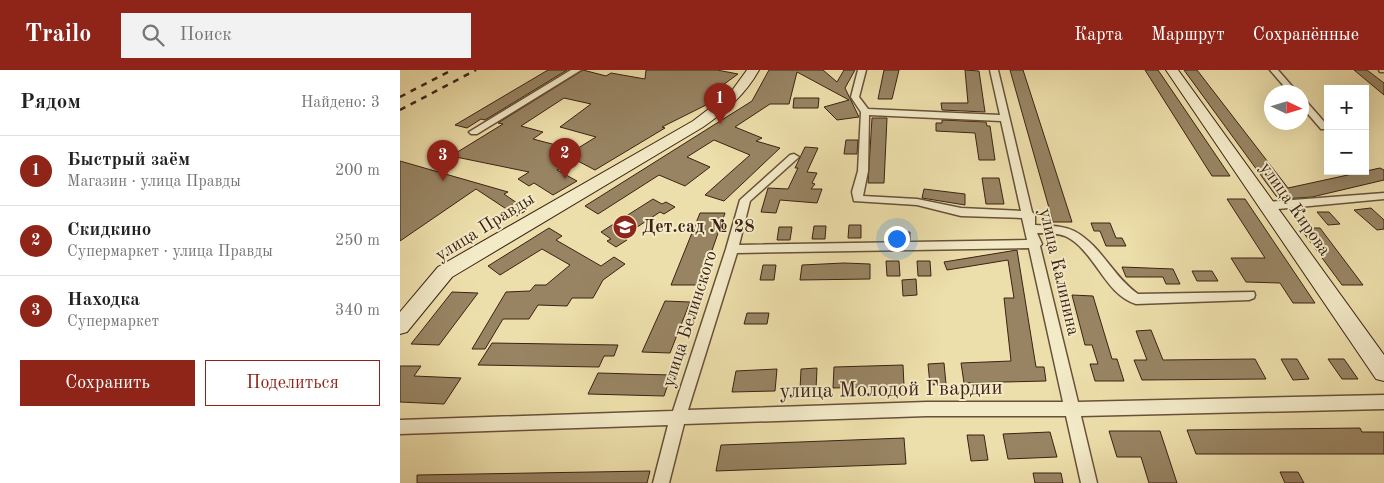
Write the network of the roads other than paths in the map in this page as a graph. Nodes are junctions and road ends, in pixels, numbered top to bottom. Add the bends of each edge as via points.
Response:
1 (577, 70) edge
2 (753, 70) edge
3 (862, 70) edge
4 (994, 70) edge
5 (1172, 70) edge
6 (1274, 70) edge
7 (1287, 85) edge
8 (1309, 110) edge
9 (865, 112) junction
10 (1006, 118) junction
11 (1324, 127) dead end
12 (474, 132) dead end
13 (794, 158) dead end
14 (1384, 196) edge
15 (1268, 206) junction
16 (1029, 215) junction
17 (1032, 228) junction
18 (1036, 244) junction
19 (732, 249) junction
20 (1249, 295) dead end
21 (400, 326) edge
22 (1384, 372) edge
23 (1384, 402) edge
24 (1072, 409) junction
25 (678, 418) junction
26 (400, 427) edge
27 (661, 483) edge
28 (1089, 483) edge

1 - 12 street
2 - 21 street, улица Правды via 745,86 732,100 698,124 445,272
3 - 9 street via 855,97
4 - 10 street, улица Калинина
5 - 15 street, улица Кирова
6 - 7 street
8 - 11 street
9 - 10 street
9 - 16 street via 863,172 858,200 917,202 961,212
10 - 16 street, улица Калинина
13 - 19 street, улица Белинского via 745,200
14 - 15 street
15 - 22 street, улица Кирова
16 - 17 street, улица Калинина
17 - 18 street, улица Калинина
17 - 20 street via 1069,234 1085,246 1124,292 1136,299
18 - 19 street
18 - 24 street, улица Калинина
19 - 25 street, улица Белинского
23 - 24 street, улица Молодой Гвардии
24 - 25 street, улица Молодой Гвардии via 927,409
24 - 28 street, улица Калинина
25 - 26 street, улица Молодой Гвардии
25 - 27 street, улица Белинского

